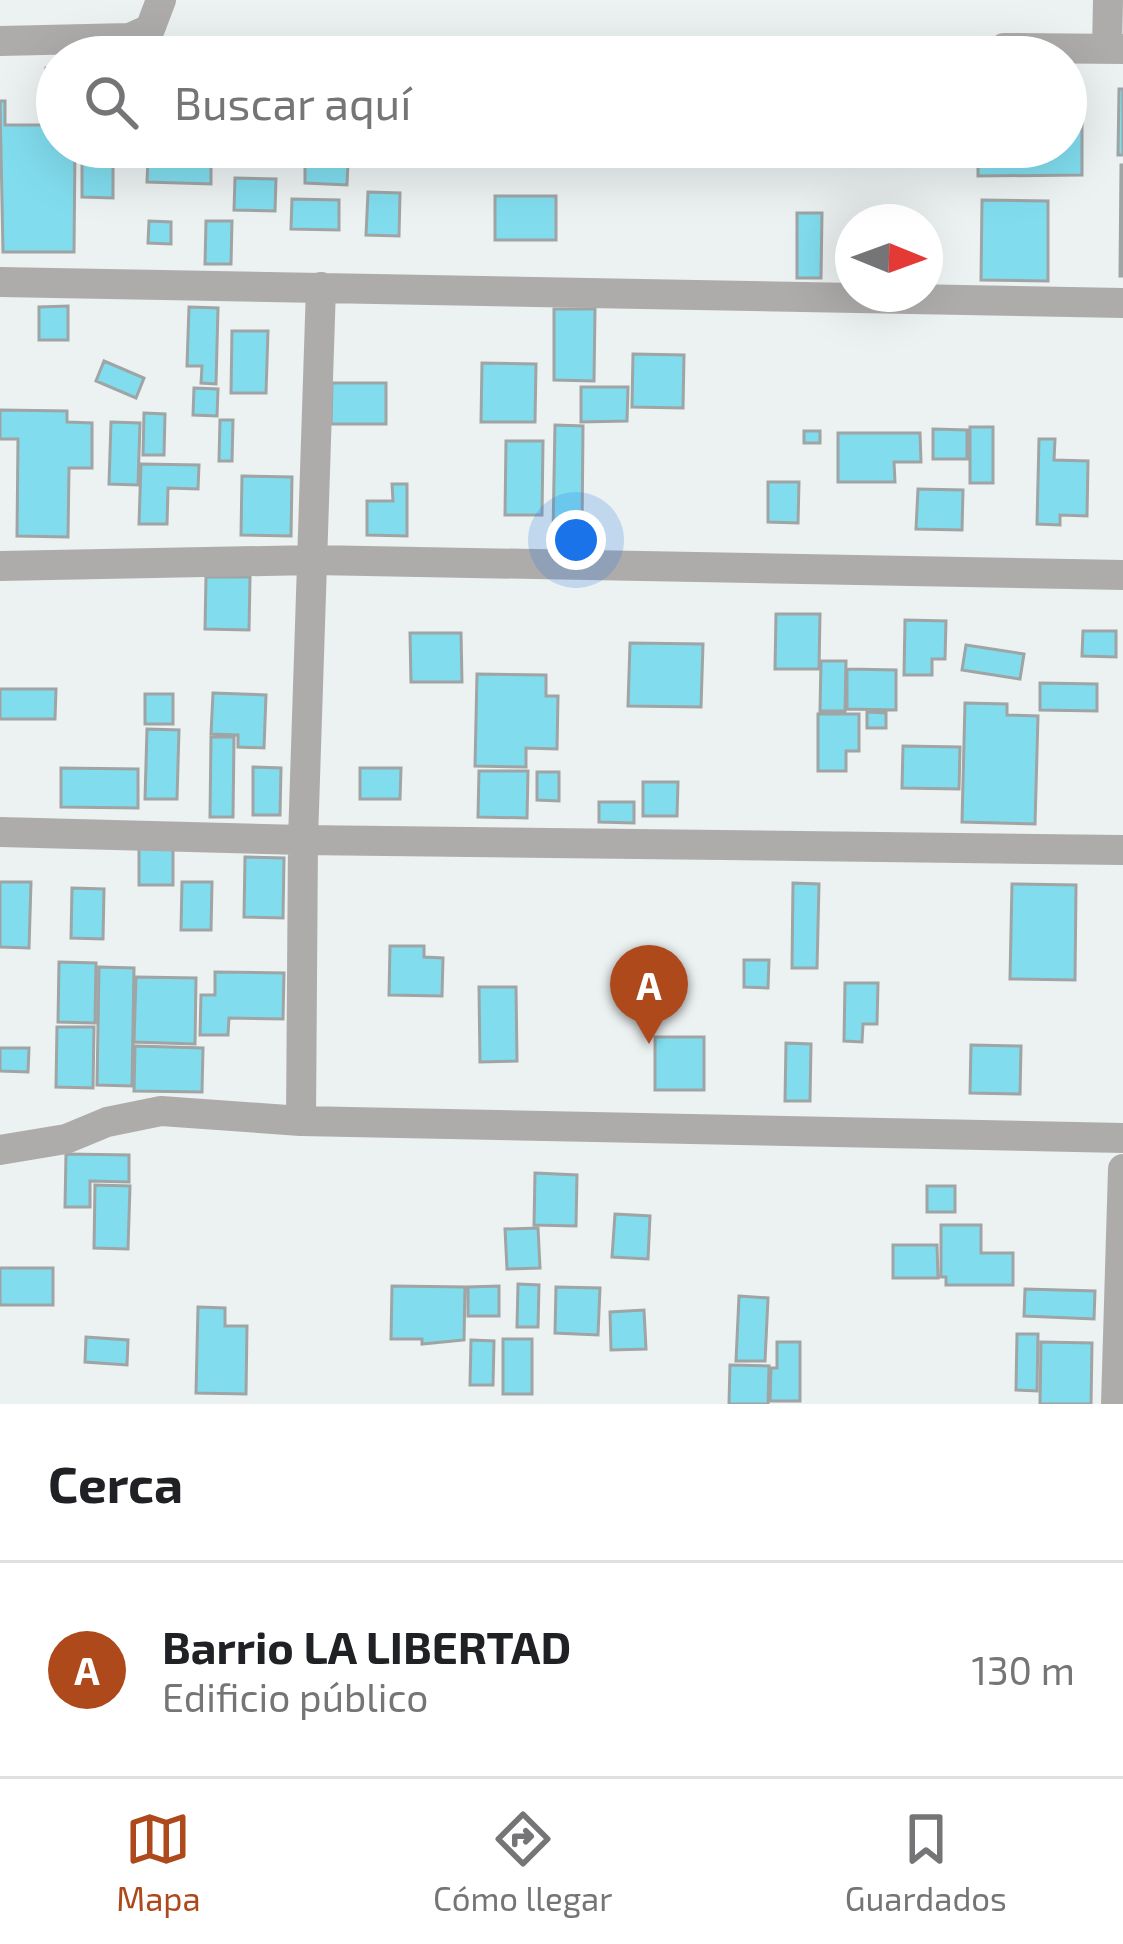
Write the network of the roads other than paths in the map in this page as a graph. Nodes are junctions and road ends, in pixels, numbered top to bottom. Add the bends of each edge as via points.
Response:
1 (161, 0) edge
2 (1108, 0) edge
3 (134, 36) edge
4 (36, 40) edge
5 (0, 41) edge
6 (1115, 49) edge
7 (0, 281) edge
8 (321, 287) junction
9 (1123, 303) edge
10 (314, 560) junction
11 (0, 566) edge
12 (1123, 575) edge
13 (0, 832) edge
14 (303, 841) junction
15 (1123, 850) edge
16 (302, 1121) junction
17 (1123, 1138) edge
18 (0, 1150) edge
19 (1123, 1169) edge
20 (1115, 1404) edge

1 - 3 street via 150,29
2 - 6 street
4 - 5 street
7 - 8 street
8 - 9 street
8 - 10 street
10 - 11 street
10 - 12 street
10 - 14 street
13 - 14 street
14 - 15 street
14 - 16 street
16 - 17 street
16 - 18 street via 161,1111
19 - 20 street

